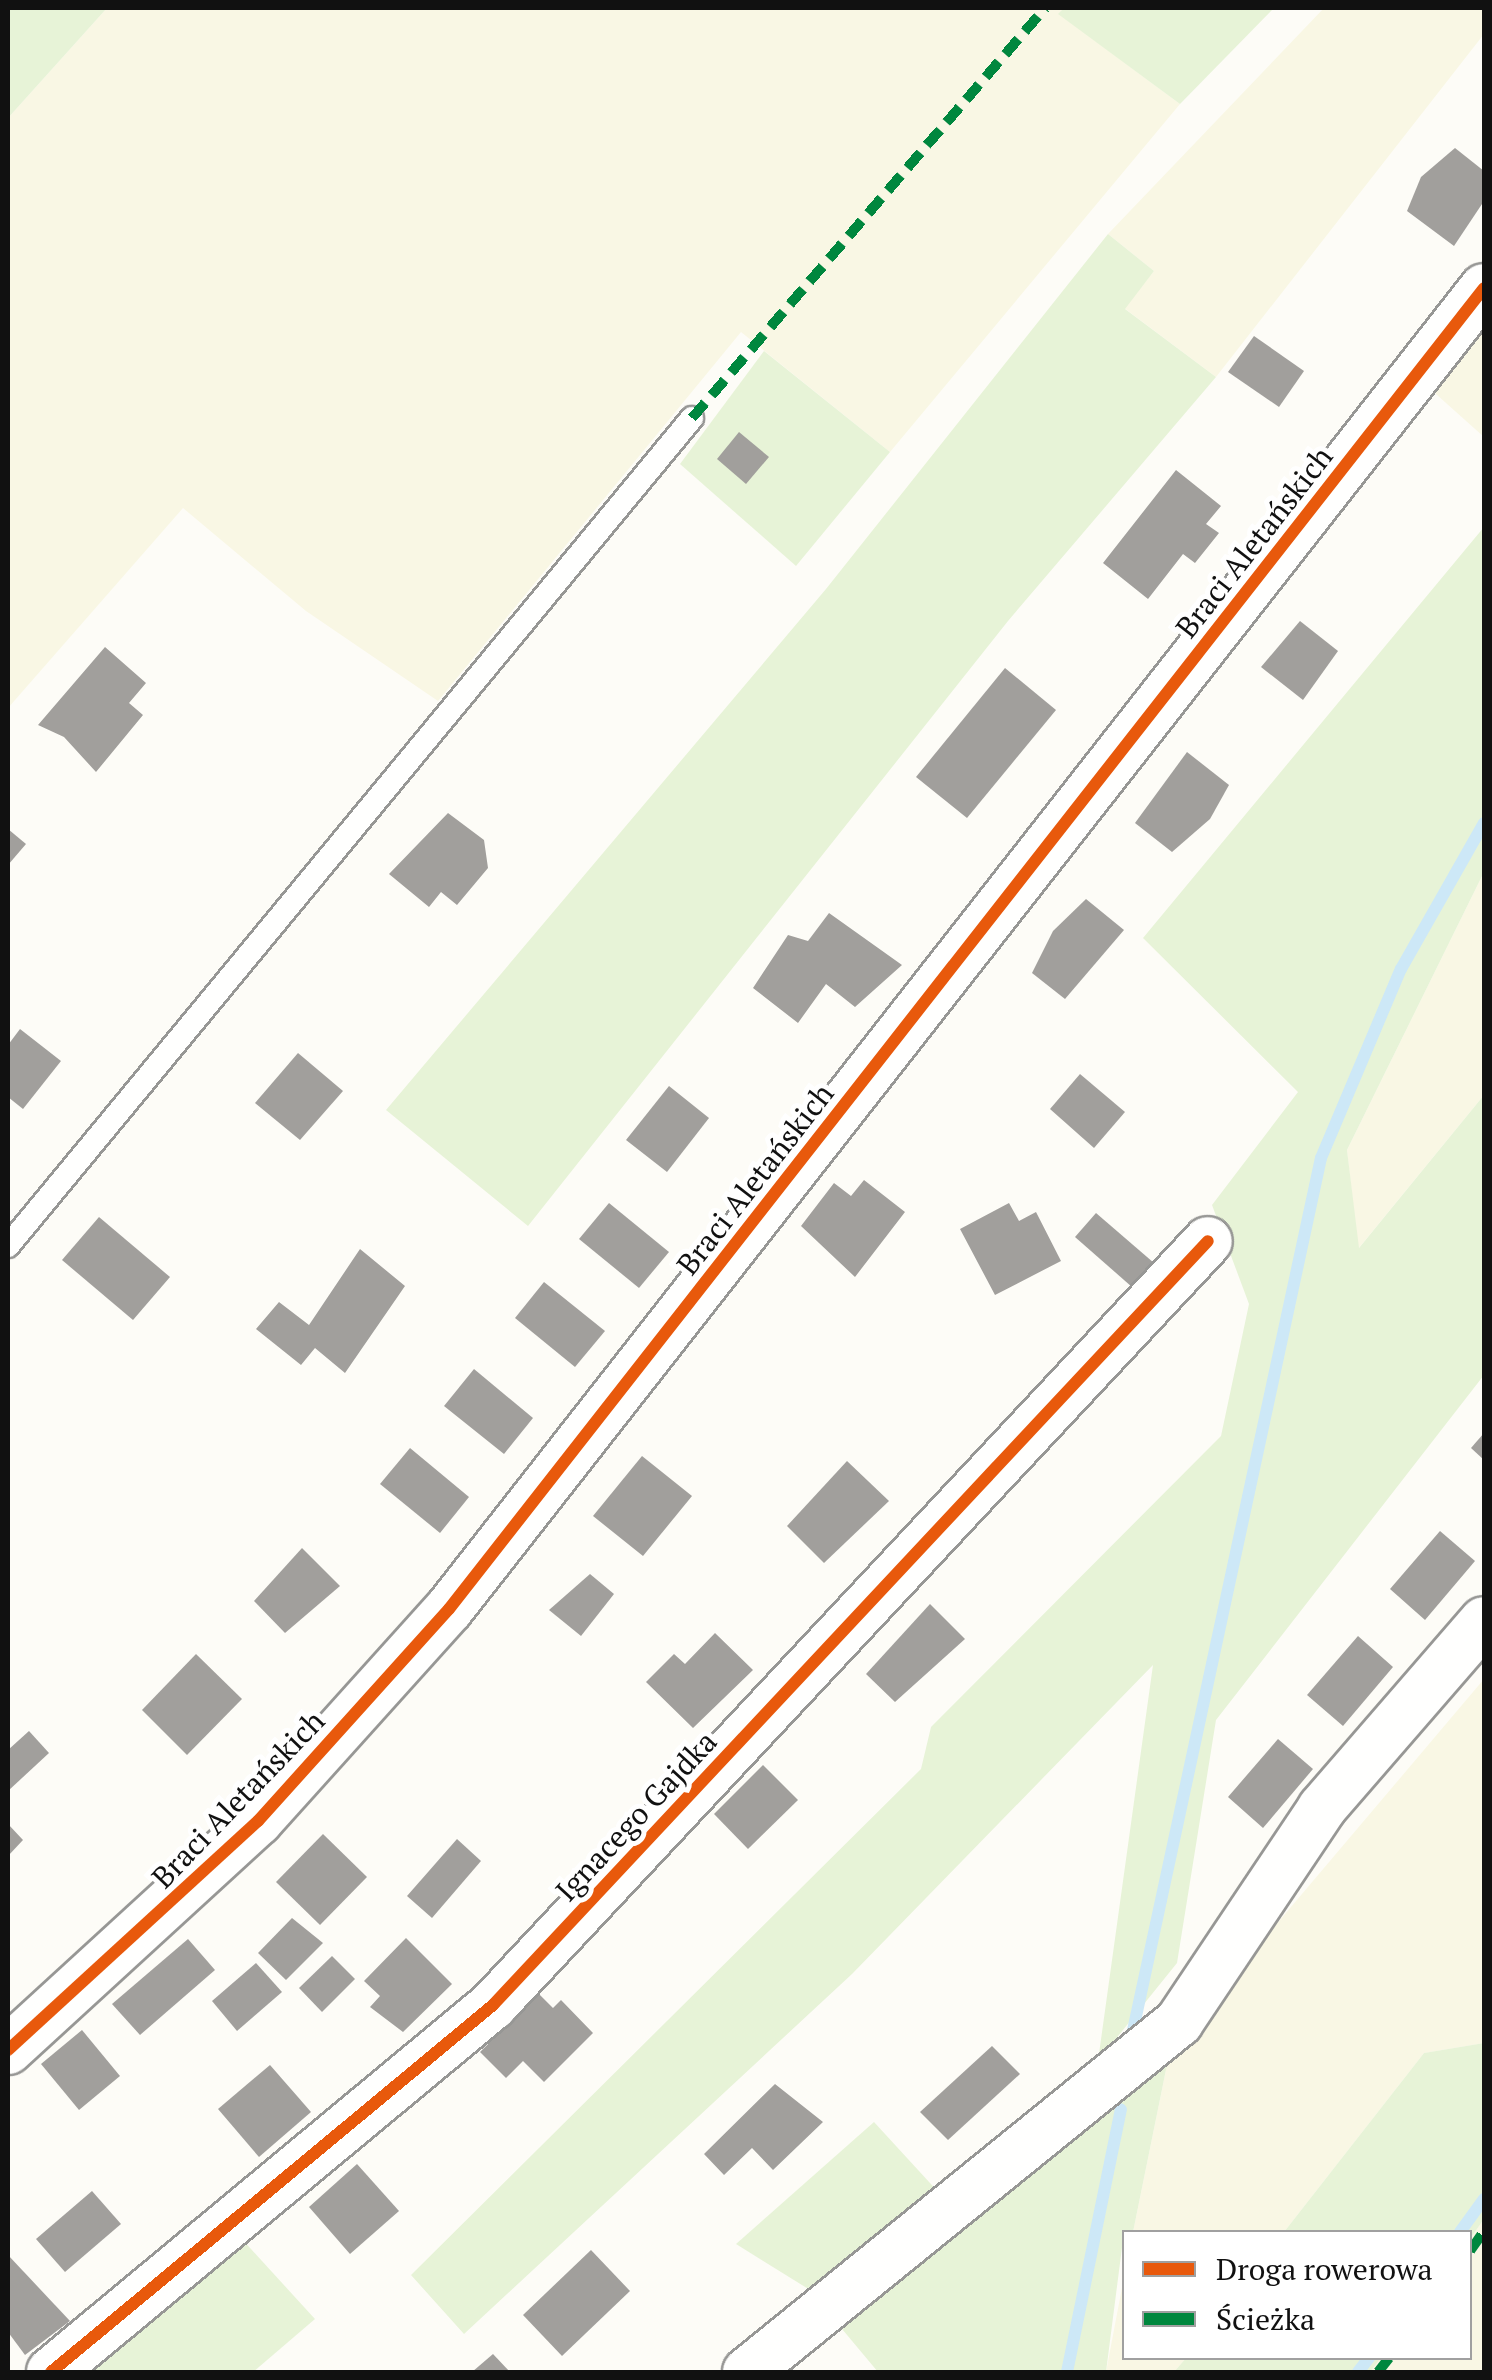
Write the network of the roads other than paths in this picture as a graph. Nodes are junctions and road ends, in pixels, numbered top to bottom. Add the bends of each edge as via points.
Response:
1 (1484, 288) edge
2 (692, 418) dead end
3 (1208, 1241) dead end
4 (8, 1246) edge
5 (1484, 1621) edge
6 (8, 2050) edge
7 (51, 2372) edge
8 (747, 2372) edge

1 - 6 street, Braci Aletańskich via 449,1609 258,1821
2 - 4 lane
3 - 7 street, Ignacego Gajdka via 493,2005
5 - 8 street via 1322,1808 1179,2022

